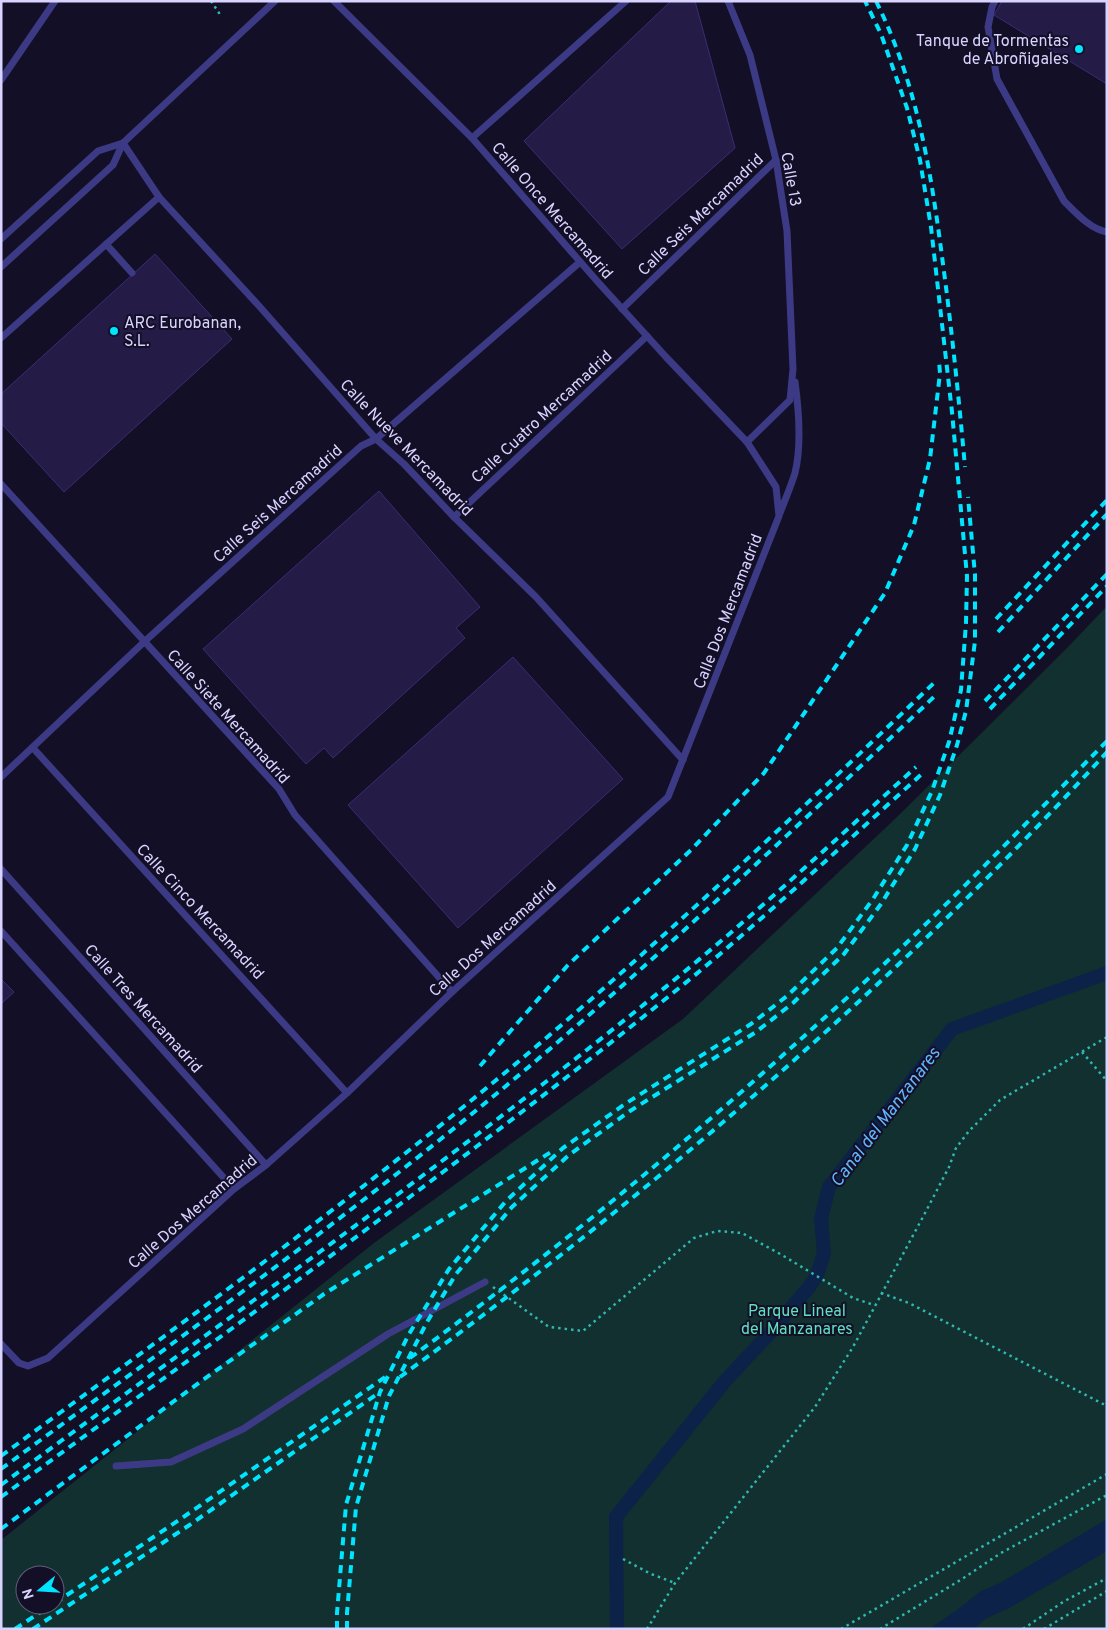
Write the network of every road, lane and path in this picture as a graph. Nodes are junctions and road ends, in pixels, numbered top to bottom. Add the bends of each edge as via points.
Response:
1 (55, 1) edge
2 (211, 1) edge
3 (275, 1) edge
4 (334, 1) edge
5 (626, 1) edge
6 (728, 1) edge
7 (995, 1) edge
8 (222, 16) dead end
9 (1, 80) edge
10 (472, 138) junction
11 (123, 143) junction
12 (776, 160) junction
13 (159, 197) junction
14 (1107, 232) edge
15 (1, 239) edge
16 (106, 244) junction
17 (580, 262) junction
18 (1, 267) edge
19 (132, 274) dead end
20 (622, 309) junction
21 (647, 336) junction
22 (1, 338) edge
23 (794, 369) junction
24 (376, 440) junction
25 (747, 442) junction
26 (1, 484) edge
27 (779, 516) junction
28 (454, 517) junction
29 (144, 642) junction
30 (33, 748) junction
31 (683, 760) junction
32 (1, 777) edge
33 (1, 869) edge
34 (1, 931) edge
35 (452, 992) junction
36 (1107, 1037) edge
37 (1082, 1052) junction
38 (1107, 1081) edge
39 (347, 1093) junction
40 (266, 1165) junction
41 (234, 1189) junction
42 (485, 1282) joint
43 (881, 1293) junction
44 (874, 1305) junction
45 (1, 1344) edge
46 (1107, 1406) edge
47 (116, 1466) dead end
48 (1107, 1474) edge
49 (1107, 1495) edge
50 (623, 1559) dead end
51 (1107, 1578) edge
52 (675, 1583) junction
53 (1107, 1591) edge
54 (647, 1629) edge
55 (841, 1629) edge
56 (880, 1629) edge
57 (1023, 1629) edge
58 (1044, 1629) edge

1 - 9 lane
2 - 8 path
3 - 11 lane
4 - 10 lane, Calle Once Mercamadrid
5 - 10 lane
6 - 12 lane, Calle 13 via 750,55
7 - 14 lane via 988,27 997,79 1064,201 1078,216
10 - 17 lane, Calle Once Mercamadrid
11 - 13 lane, Calle Nueve Mercamadrid
11 - 15 lane via 98,151
11 - 18 lane via 112,165
12 - 20 lane, Calle Seis Mercamadrid
12 - 23 lane, Calle 13 via 787,231
13 - 16 lane
13 - 24 lane, Calle Nueve Mercamadrid
16 - 19 lane
16 - 22 lane
17 - 20 lane, Calle Once Mercamadrid
17 - 24 lane, Calle Seis Mercamadrid
20 - 21 lane, Calle Once Mercamadrid
21 - 25 lane, Calle Once Mercamadrid
21 - 28 lane, Calle Cuatro Mercamadrid
23 - 25 lane, Calle 13 via 790,400
23 - 27 lane, Calle 13 via 798,451 795,473
24 - 28 lane, Calle Nueve Mercamadrid via 404,464
24 - 29 lane, Calle Seis Mercamadrid via 361,446
25 - 27 lane, Calle Dos Mercamadrid via 776,487
26 - 29 lane, Calle Siete Mercamadrid
27 - 31 lane, Calle Dos Mercamadrid
28 - 31 lane, Calle Nueve Mercamadrid via 536,597
29 - 30 lane, Calle Seis Mercamadrid
29 - 35 lane, Calle Siete Mercamadrid via 278,789 295,815
30 - 32 lane, Calle Seis Mercamadrid
30 - 39 lane, Calle Cinco Mercamadrid
31 - 35 lane, Calle Dos Mercamadrid via 668,797
33 - 40 lane, Calle Tres Mercamadrid
34 - 41 lane
35 - 39 lane, Calle Dos Mercamadrid
36 - 37 path
37 - 38 path
37 - 43 path via 1000,1100 969,1131 956,1148
39 - 40 lane, Calle Dos Mercamadrid
40 - 41 lane, Calle Dos Mercamadrid
41 - 45 lane, Calle Dos Mercamadrid via 48,1358 28,1366 19,1363
42 - 44 path via 549,1327 583,1331 694,1238 717,1231 742,1233 853,1298
42 - 47 lane via 388,1334 243,1429 172,1462
43 - 44 path
43 - 46 path via 918,1307
44 - 52 path via 853,1347 815,1407
48 - 55 path
49 - 56 path via 1001,1553
50 - 52 path
51 - 57 path
52 - 54 path
53 - 58 path

